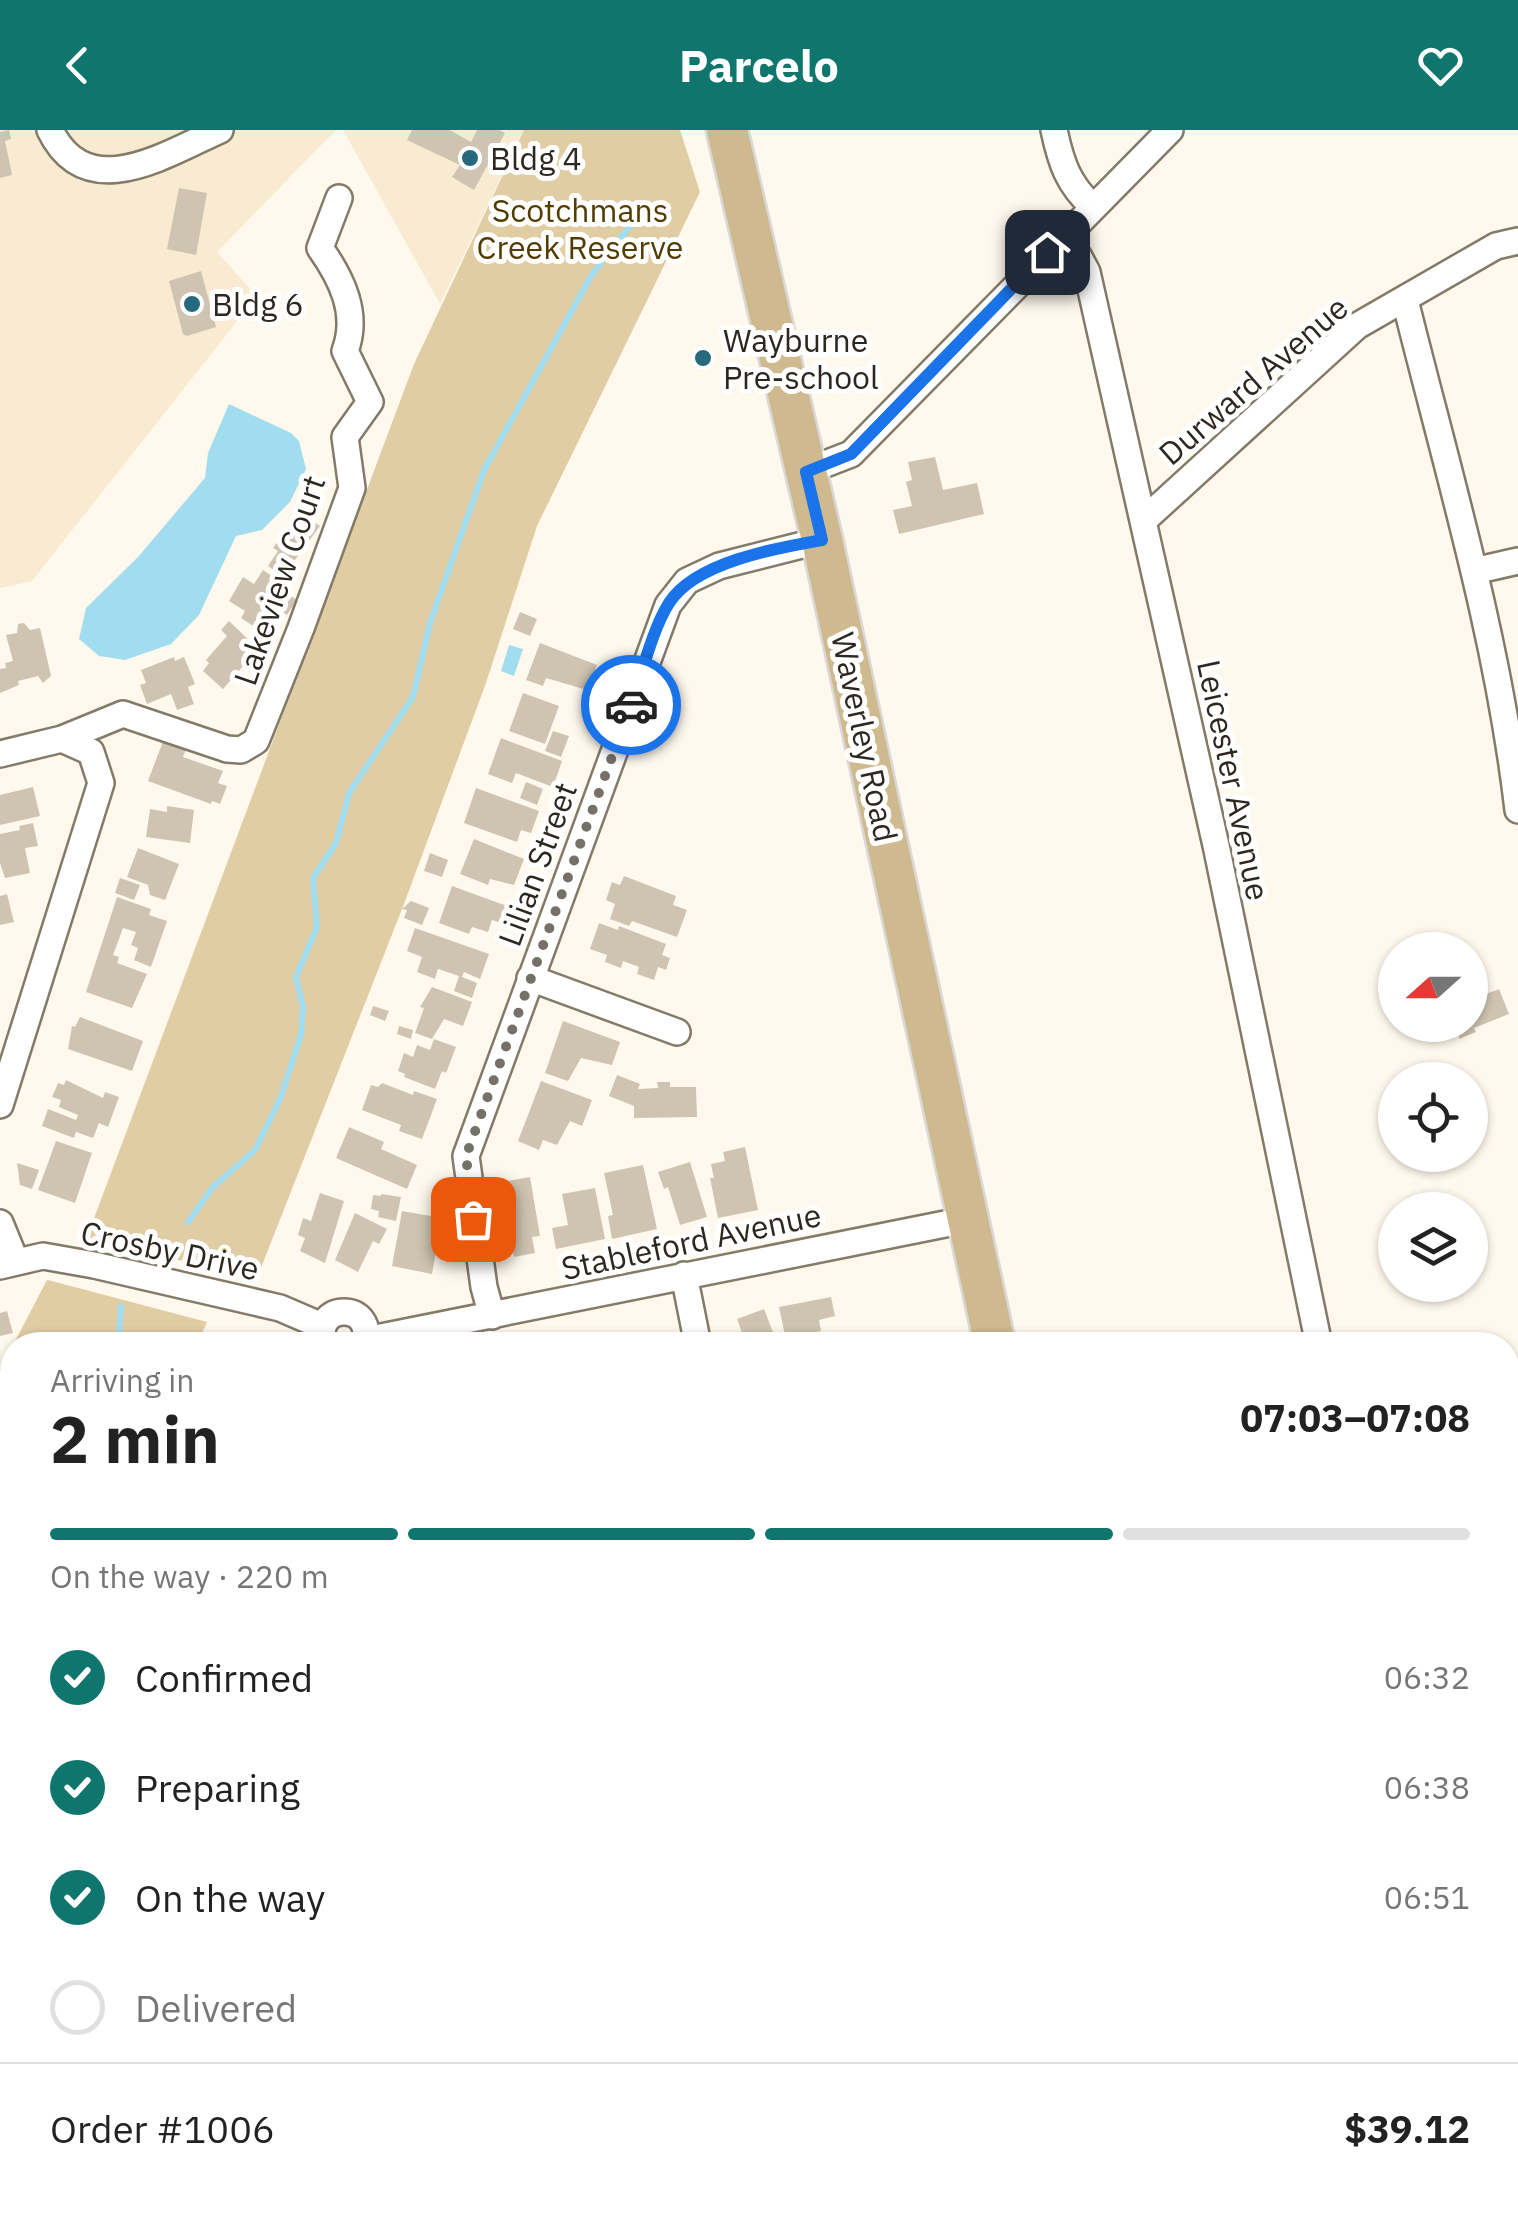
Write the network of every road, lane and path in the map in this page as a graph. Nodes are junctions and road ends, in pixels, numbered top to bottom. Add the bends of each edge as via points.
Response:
1 (50, 130) edge
2 (220, 130) edge
3 (727, 130) edge
4 (1054, 130) edge
5 (1170, 130) edge
6 (340, 198) dead end
7 (1093, 207) junction
8 (1060, 239) junction
9 (1518, 241) edge
10 (1405, 300) junction
11 (806, 472) junction
12 (1143, 521) junction
13 (822, 540) junction
14 (1518, 561) edge
15 (1474, 571) junction
16 (62, 740) junction
17 (0, 754) edge
18 (1518, 810) edge
19 (530, 978) junction
20 (677, 1032) dead end
21 (0, 1104) edge
22 (970, 1218) junction
23 (0, 1223) edge
24 (8, 1264) edge
25 (684, 1276) junction
26 (492, 1316) junction
27 (317, 1332) edge
28 (325, 1332) edge
29 (365, 1332) edge
30 (417, 1332) edge
31 (695, 1332) edge
32 (992, 1332) edge
33 (1315, 1332) edge

1 - 2 street via 68,157 92,169 122,171
3 - 11 main road, Waverley Road
4 - 7 street via 1072,187
5 - 7 street
6 - 16 street, Lakeview Court via 320,248 340,277 353,330 345,351 370,402 345,437 352,488 256,741 227,749 124,714
7 - 8 street
8 - 11 street via 851,454
8 - 12 street, Leicester Avenue via 1087,272
9 - 10 street, Durward Avenue via 1496,246
10 - 12 street, Durward Avenue via 1357,326
10 - 15 street
11 - 13 main road, Waverley Road
12 - 33 street, Leicester Avenue
13 - 19 street, Lilian Street via 719,566 687,581 668,605
13 - 22 main road, Waverley Road
14 - 15 street
15 - 18 street
16 - 17 street
16 - 21 street via 91,752 102,782
19 - 20 street
19 - 26 street, Lilian Street via 466,1156
22 - 25 street, Stableford Avenue
22 - 32 main road, Waverley Road
23 - 24 street
24 - 27 street, Crosby Drive via 43,1256 94,1265 280,1308
25 - 26 street, Stableford Avenue
25 - 31 street
26 - 30 street, Stableford Avenue
28 - 29 street via 332,1314 353,1313

